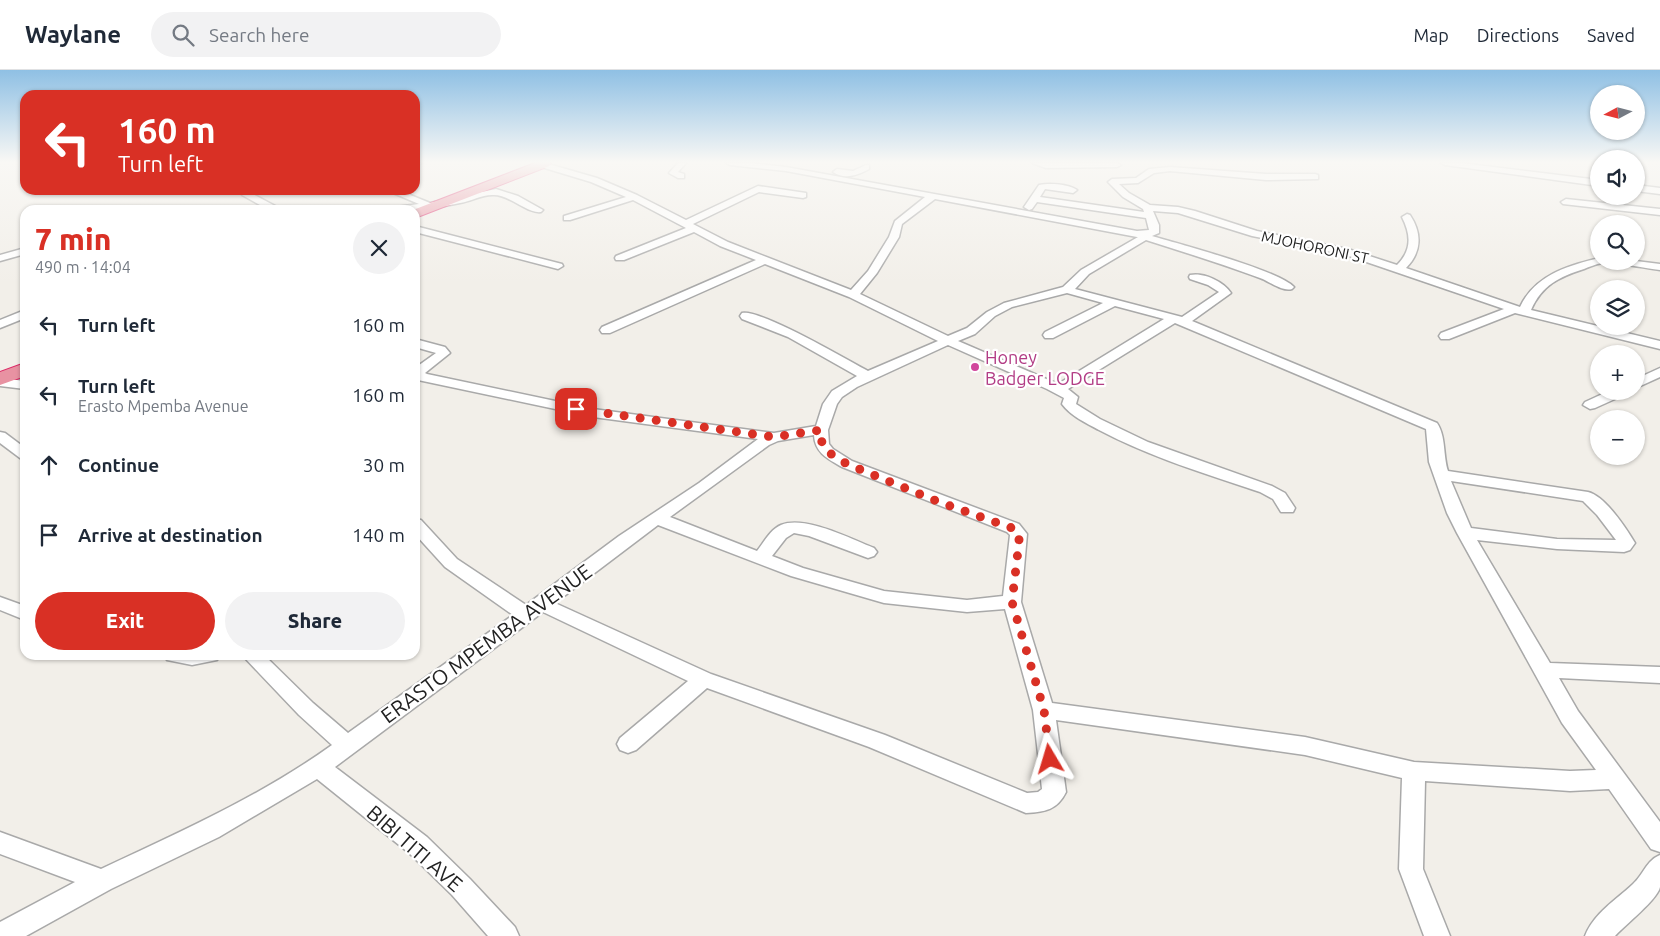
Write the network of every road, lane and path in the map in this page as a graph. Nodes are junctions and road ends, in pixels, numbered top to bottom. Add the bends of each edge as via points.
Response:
1 (446, 203) edge
2 (526, 203) edge
3 (614, 203) edge
4 (646, 203) edge
5 (732, 203) edge
6 (923, 203) edge
7 (973, 203) edge
8 (1032, 203) edge
9 (1074, 203) edge
10 (1137, 203) edge
11 (1579, 203) edge
12 (440, 204) junction
13 (420, 207) edge
14 (538, 210) dead end
15 (420, 212) edge
16 (1149, 212) junction
17 (1660, 212) edge
18 (1024, 213) junction
19 (1407, 217) dead end
20 (567, 218) dead end
21 (689, 227) junction
22 (420, 231) edge
23 (1146, 236) junction
24 (20, 252) edge
25 (0, 258) edge
26 (620, 258) dead end
27 (763, 261) junction
28 (1590, 264) edge
29 (1645, 265) edge
30 (558, 266) dead end
31 (1660, 267) edge
32 (1400, 268) junction
33 (1194, 276) dead end
34 (1288, 287) dead end
35 (1067, 290) junction
36 (853, 295) junction
37 (1114, 302) junction
38 (1519, 310) junction
39 (20, 316) edge
40 (746, 316) dead end
41 (1179, 320) junction
42 (0, 324) edge
43 (606, 330) dead end
44 (1049, 335) dead end
45 (1445, 336) dead end
46 (951, 340) junction
47 (420, 344) edge
48 (1660, 345) edge
49 (420, 370) edge
50 (20, 371) edge
51 (1660, 372) edge
52 (420, 376) edge
53 (868, 376) junction
54 (1645, 380) edge
55 (0, 381) edge
56 (20, 384) edge
57 (1059, 389) junction
58 (1601, 400) edge
59 (1590, 405) dead end
60 (821, 430) junction
61 (0, 436) edge
62 (774, 437) junction
63 (20, 451) edge
64 (1441, 475) junction
65 (1287, 508) dead end
66 (658, 519) junction
67 (420, 530) edge
68 (1465, 533) junction
69 (868, 552) dead end
70 (761, 558) junction
71 (1012, 602) junction
72 (0, 603) edge
73 (533, 609) junction
74 (20, 611) edge
75 (257, 660) edge
76 (1544, 670) junction
77 (1660, 675) edge
78 (704, 679) junction
79 (1044, 710) junction
80 (628, 744) dead end
81 (347, 745) junction
82 (318, 767) junction
83 (1414, 771) junction
84 (1616, 779) junction
85 (1660, 840) edge
86 (0, 843) edge
87 (1660, 867) edge
88 (102, 880) junction
89 (0, 936) edge
90 (506, 936) edge
91 (1437, 936) edge
92 (1598, 936) edge

1 - 12 street
2 - 14 street
3 - 20 street
4 - 21 street
5 - 21 street
6 - 36 street via 898,223 894,237 872,273
7 - 18 street
8 - 18 street
9 - 16 street, MJOHORONI ST
10 - 16 street
11 - 17 street
12 - 13 street
12 - 15 highway
16 - 23 street via 1154,233
16 - 32 street, MJOHORONI ST via 1178,210 1255,234 1348,252
18 - 23 street
19 - 32 street via 1415,234 1412,256
21 - 26 street
21 - 27 street
22 - 30 street via 508,256
23 - 34 street via 1213,257
23 - 35 street via 1085,272
24 - 25 street
27 - 36 street
27 - 43 street
28 - 38 street via 1539,286
29 - 31 street
32 - 38 street, MJOHORONI ST
33 - 41 street via 1224,289 1226,293
35 - 37 street
35 - 46 street via 1008,305 990,314 971,331
36 - 46 street
37 - 41 street
37 - 44 street
38 - 45 street
38 - 48 street, MJOHORONI ST
39 - 42 street
40 - 53 street via 792,334
41 - 57 street
41 - 64 street via 1428,422 1434,430
46 - 53 street
46 - 57 street
47 - 49 street via 444,353
50 - 55 highway
51 - 54 street
52 - 62 street via 593,413
53 - 60 street via 837,394
55 - 56 street
57 - 65 street via 1071,397 1069,404 1073,409 1120,435 1153,450 1266,489 1279,496
58 - 59 street
60 - 62 street, ERASTO MPEMBA AVENUE
60 - 71 street via 822,444 828,452 847,464 1012,528 1019,534
61 - 63 street
62 - 66 street, ERASTO MPEMBA AVENUE
64 - 68 street
64 - 68 street via 1588,497 1600,507 1626,543 1624,546 1557,544
66 - 70 street
66 - 73 street, ERASTO MPEMBA AVENUE
67 - 73 street via 451,564
68 - 76 street
69 - 70 street via 794,527 783,532
70 - 71 street via 884,597 966,606
71 - 79 street
72 - 74 street
73 - 78 street
73 - 81 street, ERASTO MPEMBA AVENUE
75 - 81 street
76 - 77 street
76 - 84 street via 1570,717
78 - 79 street via 877,740 1026,803 1044,802 1054,792
78 - 80 street
79 - 83 street via 1305,746
81 - 82 street, ERASTO MPEMBA AVENUE
82 - 88 street, ERASTO MPEMBA AVENUE via 211,829
82 - 90 street, BIBI TITI AVE via 418,845
83 - 84 street via 1570,781
83 - 91 street via 1411,869
84 - 85 street
86 - 88 street
87 - 92 street via 1644,891
88 - 89 street, ERASTO MPEMBA AVENUE

